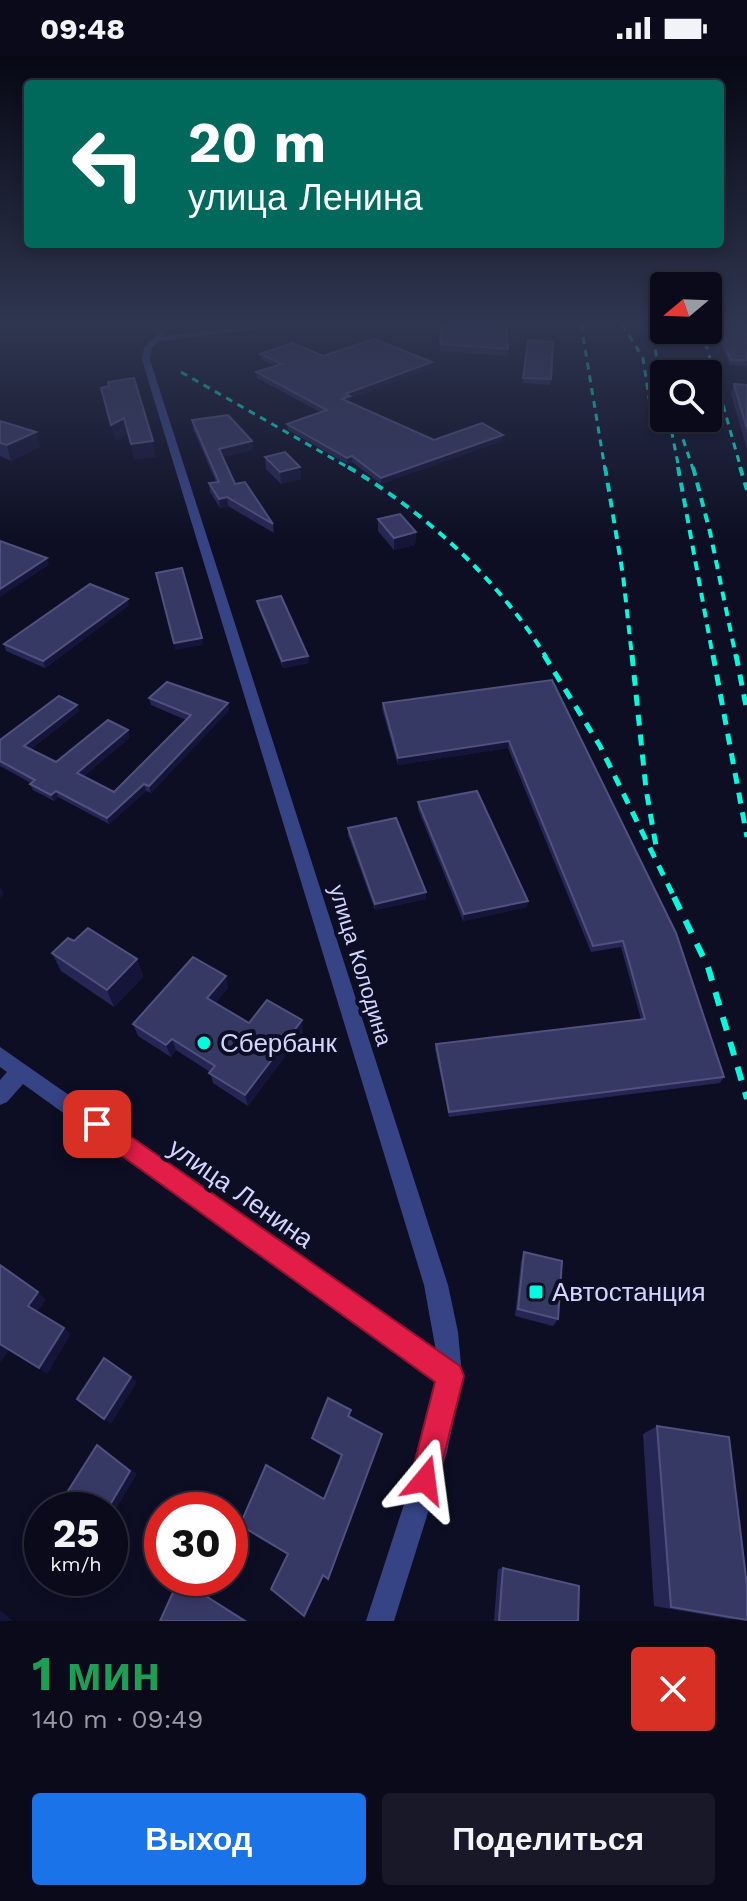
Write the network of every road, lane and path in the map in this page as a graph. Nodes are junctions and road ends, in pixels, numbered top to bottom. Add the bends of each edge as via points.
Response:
1 (158, 397) edge
2 (0, 1056) edge
3 (21, 1071) junction
4 (0, 1095) edge
5 (450, 1376) junction
6 (380, 1621) edge

1 - 5 street, улица Колодина via 436,1285
2 - 3 street, улица Ленина
3 - 4 street
3 - 5 street, улица Ленина
5 - 6 street, улица Колодина via 434,1452

